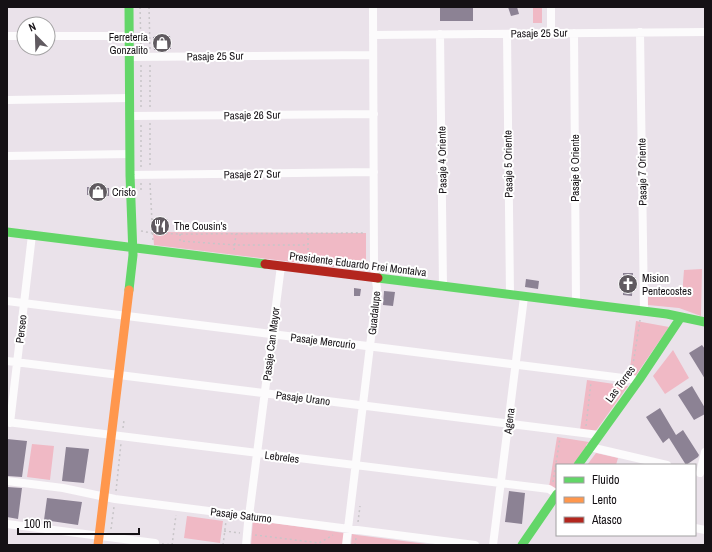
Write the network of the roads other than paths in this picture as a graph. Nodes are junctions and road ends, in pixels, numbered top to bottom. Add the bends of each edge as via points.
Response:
1 (129, 7) edge
2 (373, 7) edge
3 (551, 7) edge
4 (640, 32) junction
5 (705, 32) edge
6 (551, 33) junction
7 (574, 33) junction
8 (440, 34) junction
9 (507, 34) junction
10 (373, 35) junction
11 (56, 36) edge
12 (129, 36) junction
13 (373, 55) junction
14 (129, 57) junction
15 (130, 98) junction
16 (7, 100) edge
17 (374, 114) junction
18 (130, 116) junction
19 (130, 154) junction
20 (7, 156) edge
21 (374, 172) junction
22 (130, 175) junction
23 (7, 232) edge
24 (32, 235) junction
25 (133, 248) junction
26 (281, 266) junction
27 (376, 278) junction
28 (443, 287) junction
29 (510, 295) junction
30 (524, 297) junction
31 (7, 301) edge
32 (576, 303) junction
33 (24, 304) junction
34 (642, 311) junction
35 (126, 316) junction
36 (681, 317) junction
37 (705, 322) edge
38 (273, 335) junction
39 (370, 347) junction
40 (7, 361) edge
41 (17, 363) junction
42 (516, 365) junction
43 (119, 375) junction
44 (635, 380) junction
45 (265, 393) junction
46 (363, 405) junction
47 (9, 423) edge
48 (508, 424) junction
49 (599, 435) junction
50 (112, 436) junction
51 (590, 447) junction
52 (705, 452) edge
53 (257, 454) junction
54 (579, 464) edge
55 (663, 464) edge
56 (356, 466) junction
57 (700, 473) edge
58 (7, 481) edge
59 (501, 484) junction
60 (555, 493) edge
61 (105, 496) junction
62 (249, 520) junction
63 (7, 524) edge
64 (345, 529) junction
65 (99, 540) edge
66 (155, 543) road end
67 (246, 545) edge
68 (346, 545) edge
69 (475, 545) edge
70 (493, 545) edge
71 (522, 545) edge

1 - 12 street
2 - 10 street, Guadalupe
3 - 6 street
4 - 5 street, Pasaje 25 Sur
4 - 7 street, Pasaje 25 Sur
4 - 34 street, Pasaje 7 Oriente
6 - 7 street, Pasaje 25 Sur
6 - 9 street, Pasaje 25 Sur
7 - 32 street, Pasaje 6 Oriente
8 - 9 street, Pasaje 25 Sur
8 - 10 street, Pasaje 25 Sur
8 - 28 street, Pasaje 4 Oriente
9 - 29 street, Pasaje 5 Oriente
10 - 13 street, Guadalupe
11 - 12 street
12 - 14 street
13 - 14 street, Pasaje 25 Sur
13 - 17 street, Guadalupe
14 - 15 street
15 - 16 street
15 - 18 street
17 - 18 street, Pasaje 26 Sur
17 - 21 street, Guadalupe
18 - 19 street
19 - 20 street
19 - 22 street
21 - 22 street, Pasaje 27 Sur
21 - 27 street, Guadalupe
22 - 25 street
23 - 24 street, Presidente Eduardo Frei Montalva
24 - 25 street, Presidente Eduardo Frei Montalva
24 - 33 street, Perseo
25 - 26 street, Presidente Eduardo Frei Montalva
25 - 35 street
26 - 27 street, Presidente Eduardo Frei Montalva
26 - 38 street, Pasaje Can Mayor
27 - 28 street, Presidente Eduardo Frei Montalva
27 - 39 street, Guadalupe via 378,288
28 - 29 street, Presidente Eduardo Frei Montalva
29 - 30 street, Presidente Eduardo Frei Montalva
30 - 32 street, Presidente Eduardo Frei Montalva
30 - 42 street, Agena
31 - 33 street, Pasaje Mercurio
32 - 34 street, Presidente Eduardo Frei Montalva
33 - 35 street, Pasaje Mercurio
33 - 41 street, Perseo
34 - 36 street, Presidente Eduardo Frei Montalva
35 - 38 street, Pasaje Mercurio
35 - 43 street
36 - 37 street, Presidente Eduardo Frei Montalva
36 - 44 street, Las Torres
38 - 39 street, Pasaje Mercurio
38 - 45 street, Pasaje Can Mayor
39 - 42 street, Pasaje Mercurio
39 - 46 street, Guadalupe
40 - 41 street, Pasaje Urano
41 - 43 street, Pasaje Urano
41 - 47 street, Perseo
42 - 44 street, Pasaje Mercurio
42 - 48 street, Agena
43 - 45 street, Pasaje Urano
43 - 50 street
44 - 49 street, Las Torres
45 - 46 street, Pasaje Urano
45 - 53 street, Pasaje Can Mayor
46 - 48 street, Pasaje Urano
46 - 56 street, Guadalupe
47 - 50 street, Lebreles
48 - 49 street, Pasaje Urano
48 - 59 street, Agena
49 - 51 street, Las Torres
50 - 53 street, Lebreles
50 - 61 street
51 - 54 street, Las Torres
51 - 55 street
52 - 57 street
53 - 56 street, Lebreles
53 - 62 street, Pasaje Can Mayor
56 - 59 street, Lebreles
56 - 64 street, Guadalupe
58 - 61 street, Pasaje Saturno
59 - 60 street, Lebreles
59 - 70 street, Agena
60 - 71 street
61 - 62 street, Pasaje Saturno via 115,500 226,514
61 - 65 street
62 - 64 street, Pasaje Saturno
62 - 67 street, Pasaje Can Mayor
63 - 65 street
64 - 68 street, Guadalupe
64 - 69 street, Pasaje Saturno
65 - 66 street

